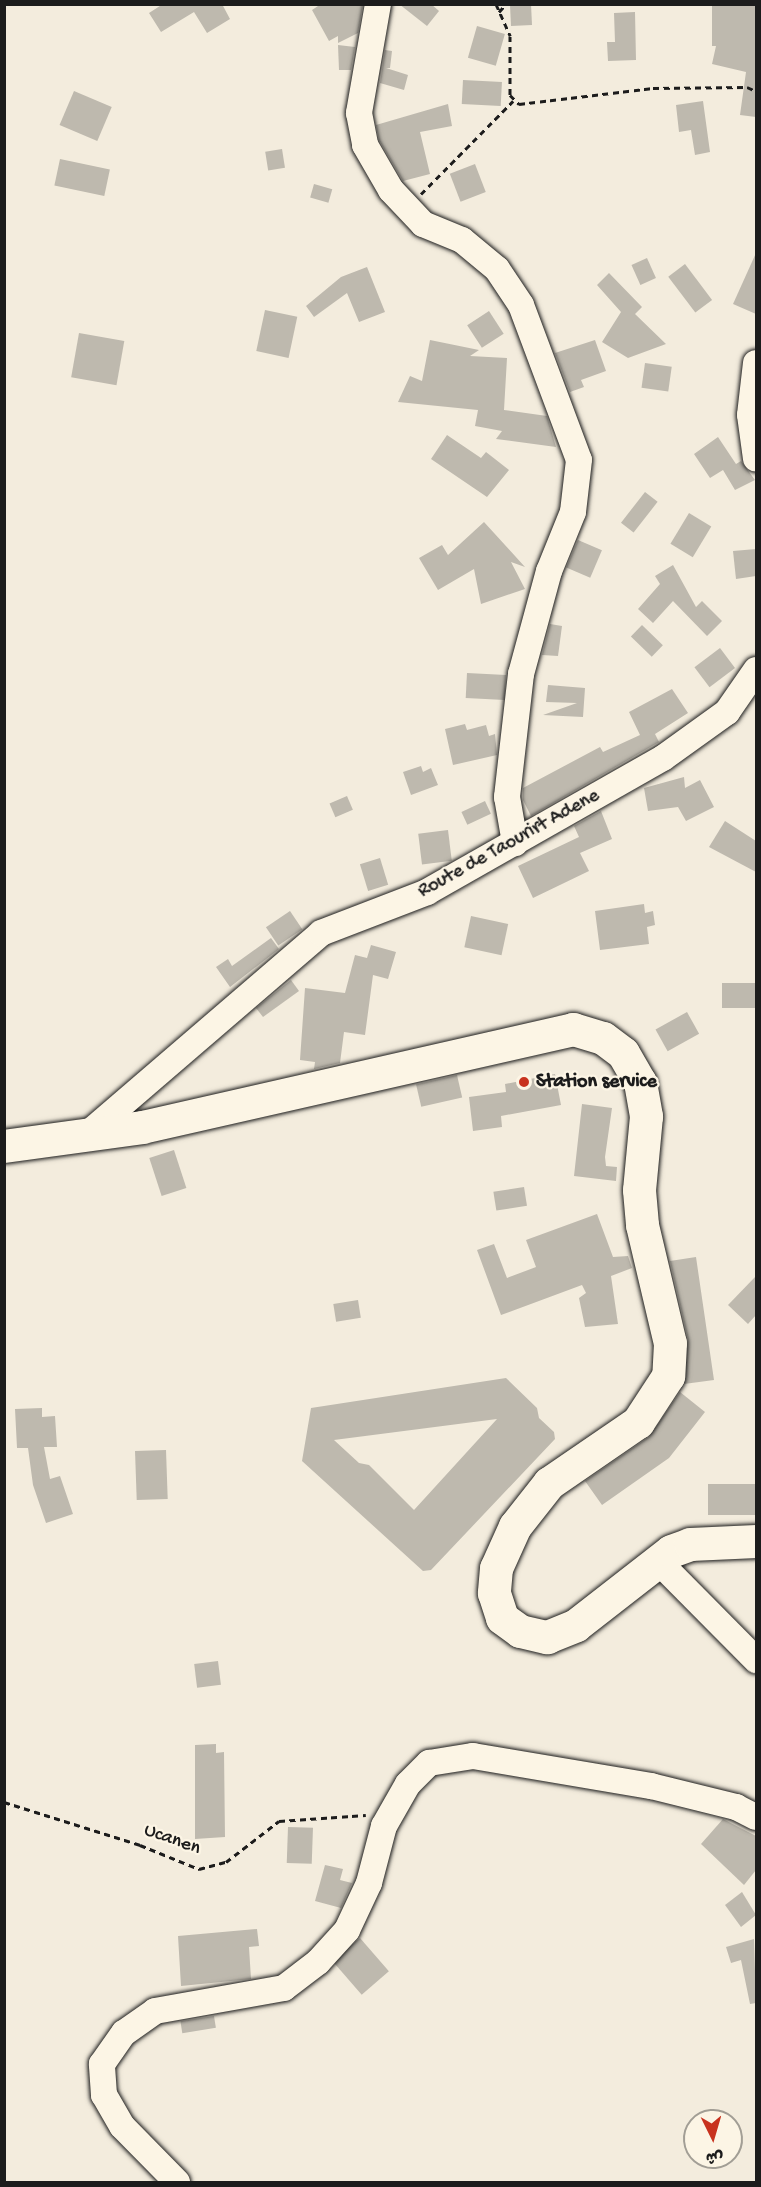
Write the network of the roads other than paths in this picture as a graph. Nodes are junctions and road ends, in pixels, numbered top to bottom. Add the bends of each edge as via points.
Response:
1 (378, 4) edge
2 (756, 363) edge
3 (756, 459) edge
4 (756, 670) edge
5 (515, 843) junction
6 (83, 1137) junction
7 (4, 1146) edge
8 (756, 1541) edge
9 (657, 1560) junction
10 (756, 1660) edge
11 (756, 1817) edge
12 (177, 2182) edge

1 - 5 street via 359,112 364,145 391,190 423,224 462,240 497,268 521,305 579,460 573,512 536,613 521,674 507,797
2 - 3 street via 750,415
4 - 5 street, Route de Taourirt Adene via 718,719 663,758
5 - 6 street, Route de Taourirt Adene via 427,892 321,933
6 - 7 main road
6 - 9 main road via 573,1029 603,1038 623,1053 640,1082 646,1116 639,1190 642,1225 670,1343 668,1376 638,1422 549,1483 515,1526 496,1568 494,1593 502,1618 520,1631 547,1637 576,1625
8 - 9 main road via 690,1544
9 - 10 street
11 - 12 street via 736,1807 651,1786 472,1756 429,1763 408,1784 392,1813 347,1930 318,1962 284,1988 155,2011 124,2033 102,2064 104,2095 122,2126

